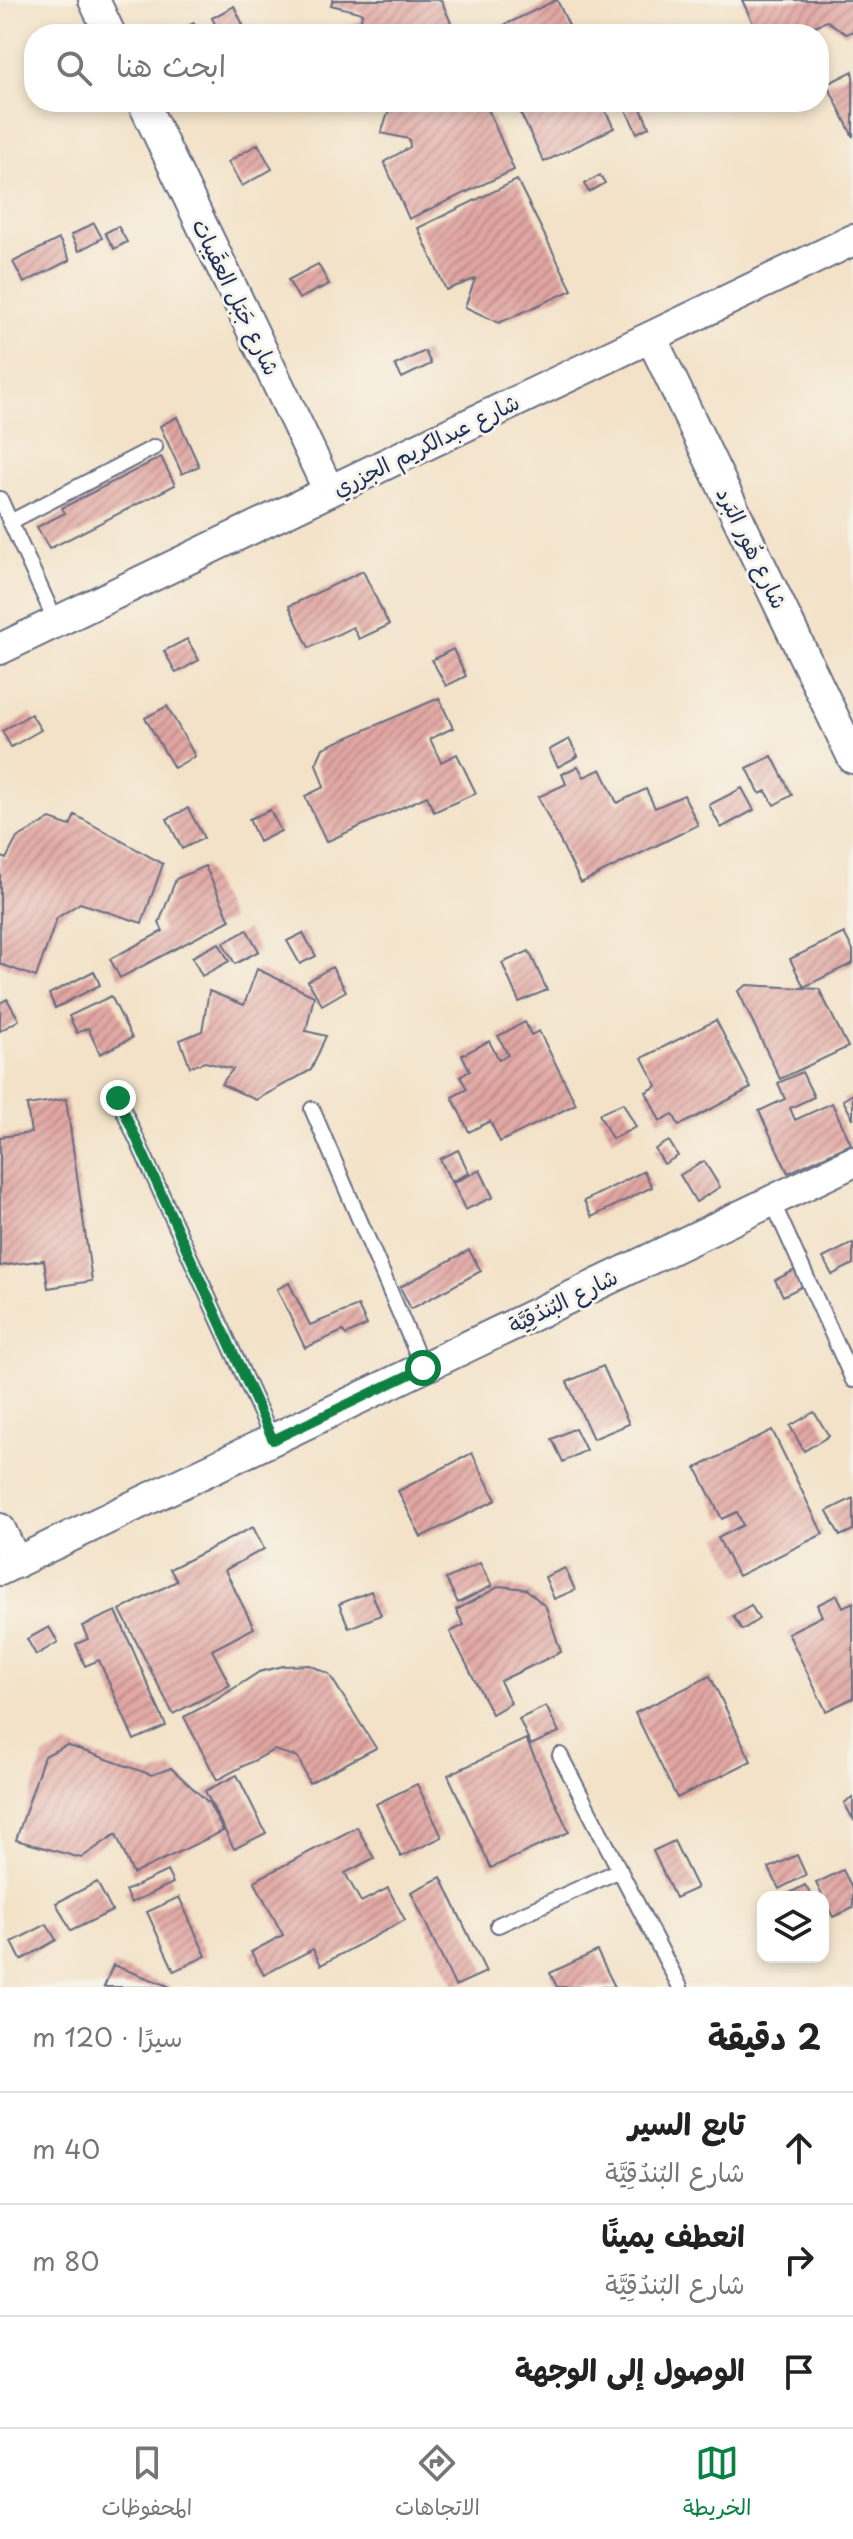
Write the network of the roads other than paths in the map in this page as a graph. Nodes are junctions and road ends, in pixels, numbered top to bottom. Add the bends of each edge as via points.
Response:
1 (94, 0) edge
2 (105, 24) edge
3 (148, 112) edge
4 (853, 240) edge
5 (651, 337) junction
6 (155, 447) dead end
7 (329, 491) junction
8 (0, 499) edge
9 (10, 522) junction
10 (56, 622) junction
11 (0, 649) edge
12 (853, 758) edge
13 (118, 1098) dead end
14 (312, 1109) dead end
15 (853, 1162) edge
16 (772, 1201) junction
17 (850, 1363) edge
18 (423, 1368) junction
19 (853, 1380) edge
20 (273, 1440) junction
21 (0, 1529) edge
22 (8, 1566) edge
23 (560, 1755) dead end
24 (620, 1870) junction
25 (498, 1925) dead end
26 (680, 1987) edge

1 - 2 street
3 - 7 street, شارع جَبَل العقَيبات
4 - 5 street, شارع عبدالكريم الجزري
5 - 7 street, شارع عبدالكريم الجزري
5 - 12 street, شارع هُور البَرد
6 - 9 lane
7 - 10 street, شارع عبدالكريم الجزري
8 - 9 lane
9 - 10 lane
10 - 11 street, شارع عبدالكريم الجزري
13 - 20 lane
14 - 18 lane
15 - 16 street, شارع البُندُقِيَّة
16 - 17 lane
16 - 18 street, شارع البُندُقِيَّة
17 - 19 lane
18 - 20 street, شارع البُندُقِيَّة
20 - 22 street, شارع البُندُقِيَّة
21 - 22 street
23 - 24 lane
24 - 25 lane
24 - 26 lane

